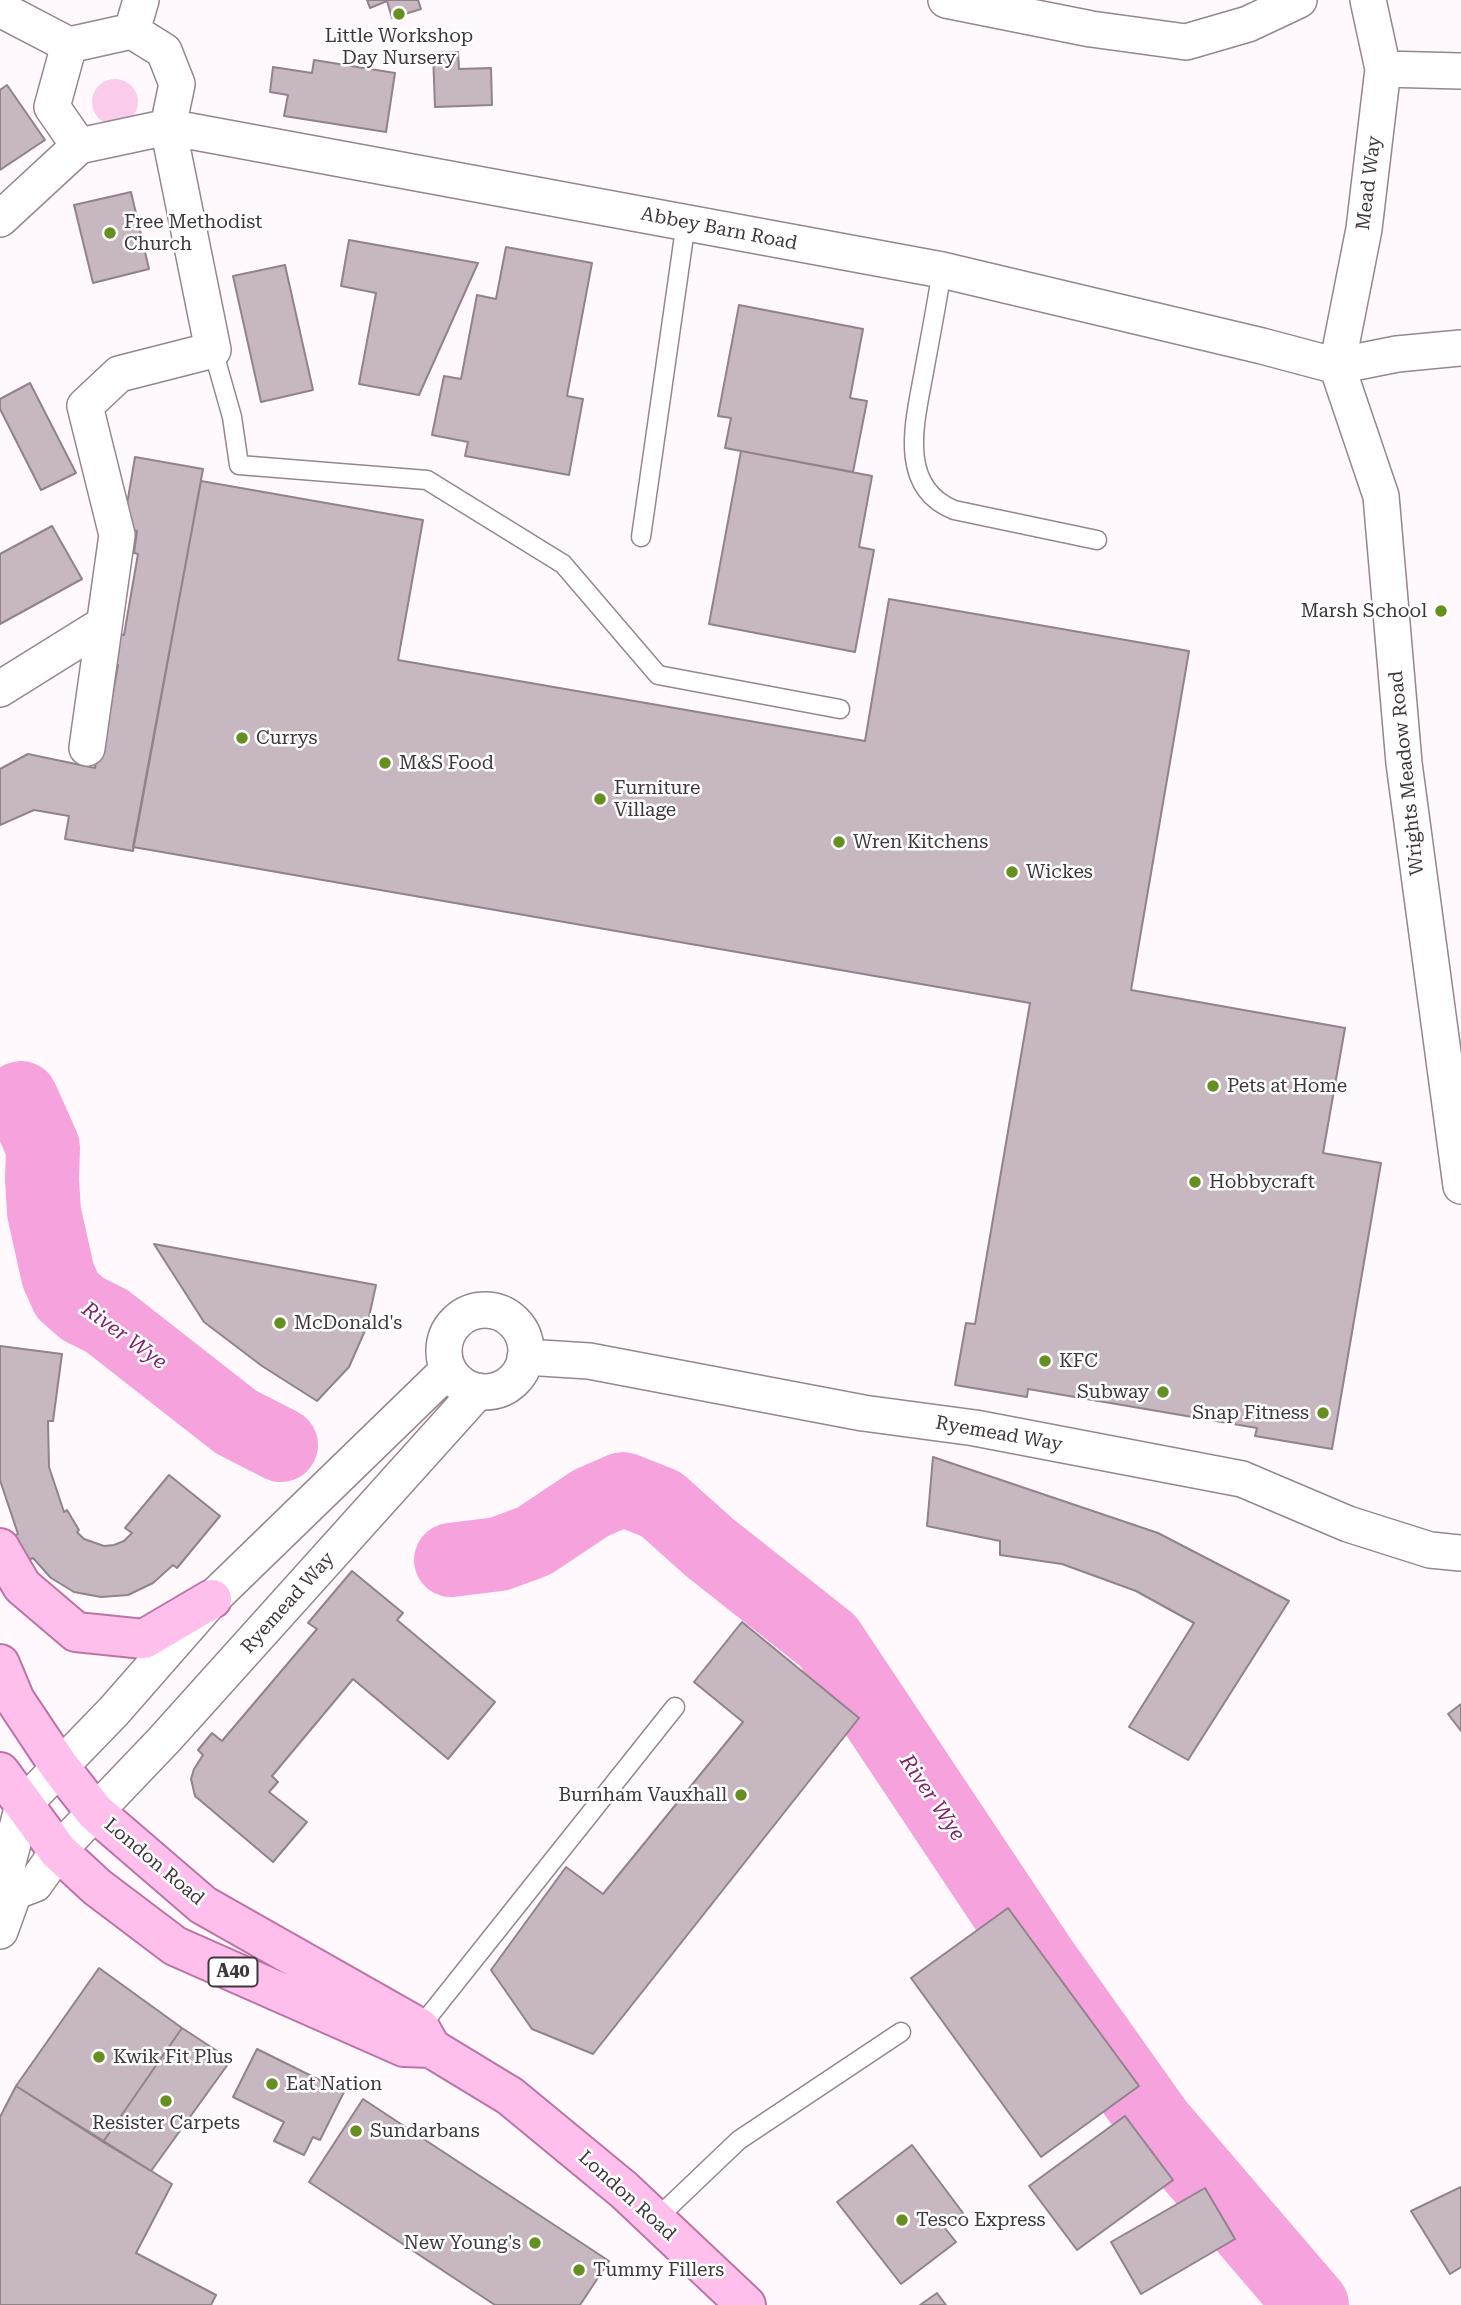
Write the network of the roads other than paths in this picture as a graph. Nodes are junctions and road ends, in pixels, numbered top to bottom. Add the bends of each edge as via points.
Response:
1 (946, 0) edge
2 (1299, 0) edge
3 (1368, 0) edge
4 (0, 9) edge
5 (137, 15) edge
6 (69, 45) junction
7 (1383, 69) junction
8 (1461, 71) edge
9 (167, 127) junction
10 (79, 146) junction
11 (0, 219) edge
12 (686, 222) junction
13 (942, 270) junction
14 (1461, 348) edge
15 (213, 350) junction
16 (1337, 366) junction
17 (641, 537) dead end
18 (1097, 540) dead end
19 (104, 624) junction
20 (0, 689) edge
21 (840, 709) dead end
22 (87, 748) dead end
23 (1461, 1186) edge
24 (525, 1357) junction
25 (449, 1370) junction
26 (478, 1391) junction
27 (0, 1548) edge
28 (1461, 1553) edge
29 (212, 1600) junction
30 (0, 1664) edge
31 (675, 1707) dead end
32 (59, 1766) junction
33 (0, 1772) edge
34 (23, 1805) junction
35 (95, 1812) junction
36 (58, 1851) junction
37 (14, 1892) junction
38 (0, 1931) edge
39 (901, 2032) dead end
40 (418, 2041) junction
41 (655, 2220) junction
42 (744, 2304) edge

1 - 2 street via 1091,29 1186,42 1248,24
3 - 7 street, Mead Way
4 - 6 street
5 - 6 street
5 - 9 street via 164,51 177,84
6 - 10 street via 52,107
7 - 8 street
7 - 16 street, Mead Way via 1364,229
9 - 10 street, Abbey Barn Road
9 - 12 street, Abbey Barn Road
9 - 15 street
10 - 11 street
12 - 13 street, Abbey Barn Road
12 - 17 lane
13 - 16 street, Abbey Barn Road
13 - 18 lane via 913,438 918,473 926,490 954,510
14 - 16 street, Abbey Barn Road
15 - 19 street via 118,374 85,406 117,535
15 - 21 lane via 232,417 239,465 426,480 563,564 658,675
16 - 23 street, Wrights Meadow Road via 1381,496 1404,763
19 - 20 street
19 - 22 street
24 - 25 street via 522,1332 514,1322 492,1310 479,1310 456,1321 449,1332 444,1357
24 - 26 street via 514,1380 491,1391
24 - 28 street, Ryemead Way via 589,1361 1242,1479 1348,1524 1430,1550
25 - 26 street
25 - 29 street
26 - 35 street, Ryemead Way
27 - 29 main road via 22,1586 76,1632 144,1639
29 - 32 street
30 - 32 main road, London Road / A40 via 16,1700
31 - 40 lane
32 - 34 street
32 - 35 main road, London Road / A40
33 - 34 main road, London Road / A40
34 - 36 main road, London Road / A40
34 - 37 street via 6,1870
35 - 36 street, Ryemead Way
35 - 40 main road, London Road / A40 via 203,1905
36 - 37 street, Ryemead Way via 35,1884
36 - 40 main road, London Road / A40 via 175,1946
37 - 38 street
39 - 41 lane via 739,2140
40 - 41 main road, London Road / A40 via 510,2096
41 - 42 main road, London Road / A40

